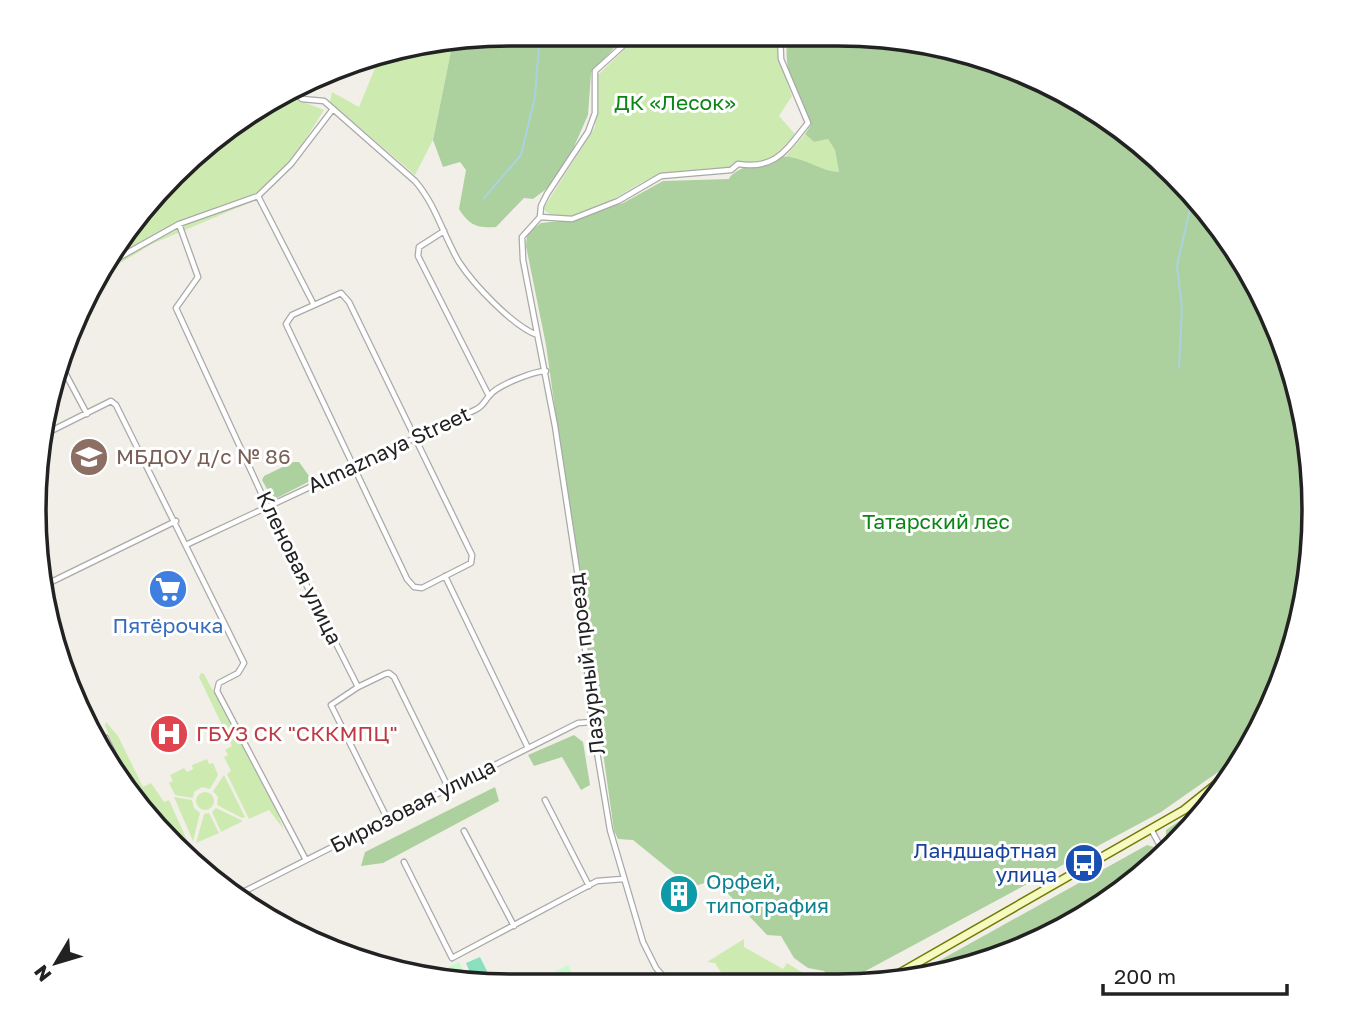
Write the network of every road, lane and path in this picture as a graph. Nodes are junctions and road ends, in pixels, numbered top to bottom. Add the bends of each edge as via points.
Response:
1 (623, 46) edge
2 (780, 46) edge
3 (298, 96) edge
4 (333, 109) junction
5 (258, 196) junction
6 (540, 217) junction
7 (179, 225) junction
8 (444, 231) junction
9 (121, 257) edge
10 (314, 305) junction
11 (538, 335) junction
12 (546, 370) junction
13 (66, 374) edge
14 (489, 396) junction
15 (87, 414) junction
16 (52, 431) edge
17 (414, 437) junction
18 (354, 466) junction
19 (269, 506) junction
20 (176, 521) junction
21 (188, 544) junction
22 (445, 576) junction
23 (51, 582) edge
24 (358, 687) junction
25 (592, 722) junction
26 (528, 748) junction
27 (1210, 788) edge
28 (449, 789) junction
29 (545, 800) dead end
30 (388, 820) junction
31 (1151, 830) junction
32 (464, 831) dead end
33 (1159, 845) edge
34 (306, 860) junction
35 (404, 862) dead end
36 (623, 879) junction
37 (589, 886) junction
38 (246, 891) edge
39 (514, 926) junction
40 (906, 969) edge
41 (661, 974) edge

1 - 6 street, Лазурный проезд via 595,71 595,113 588,132 547,194
2 - 6 street via 780,59 808,123 771,163 661,176 618,201 572,219
3 - 4 street via 324,101
4 - 5 street via 291,164
4 - 8 street via 415,181
5 - 7 street
5 - 10 street
6 - 11 street, Лазурный проезд via 523,237
7 - 9 street
7 - 19 street, Кленовая улица via 198,277 176,308
8 - 11 street via 470,276 524,330
8 - 14 street via 419,247 418,256
10 - 17 street via 341,293 349,302
10 - 18 street via 292,315 286,324
11 - 12 street, Лазурный проезд
12 - 14 street, Almaznaya Street via 535,371
12 - 25 street, Лазурный проезд via 580,590
13 - 15 street
14 - 17 street, Almaznaya Street via 483,407
15 - 16 street
15 - 20 street via 114,401
17 - 18 street, Almaznaya Street
17 - 22 street via 472,555 471,564
18 - 19 street, Almaznaya Street
18 - 22 street via 410,584 422,588
19 - 21 street, Almaznaya Street
19 - 24 street, Кленовая улица
20 - 21 street
20 - 23 street
21 - 34 street via 244,663 238,673 219,683 217,691
22 - 26 street
24 - 28 street via 384,674 394,677
24 - 30 street via 331,705
25 - 26 street, Бирюзовая улица via 578,723
25 - 36 street, Лазурный проезд
26 - 28 street, Бирюзовая улица
27 - 31 main road
28 - 30 street, Бирюзовая улица
29 - 37 street
30 - 34 street, Бирюзовая улица
31 - 33 street
31 - 40 main road
32 - 39 street
34 - 38 street, Бирюзовая улица
35 - 39 street via 452,958
36 - 37 street via 606,878
36 - 41 street, Лазурный проезд via 643,942
37 - 39 street

